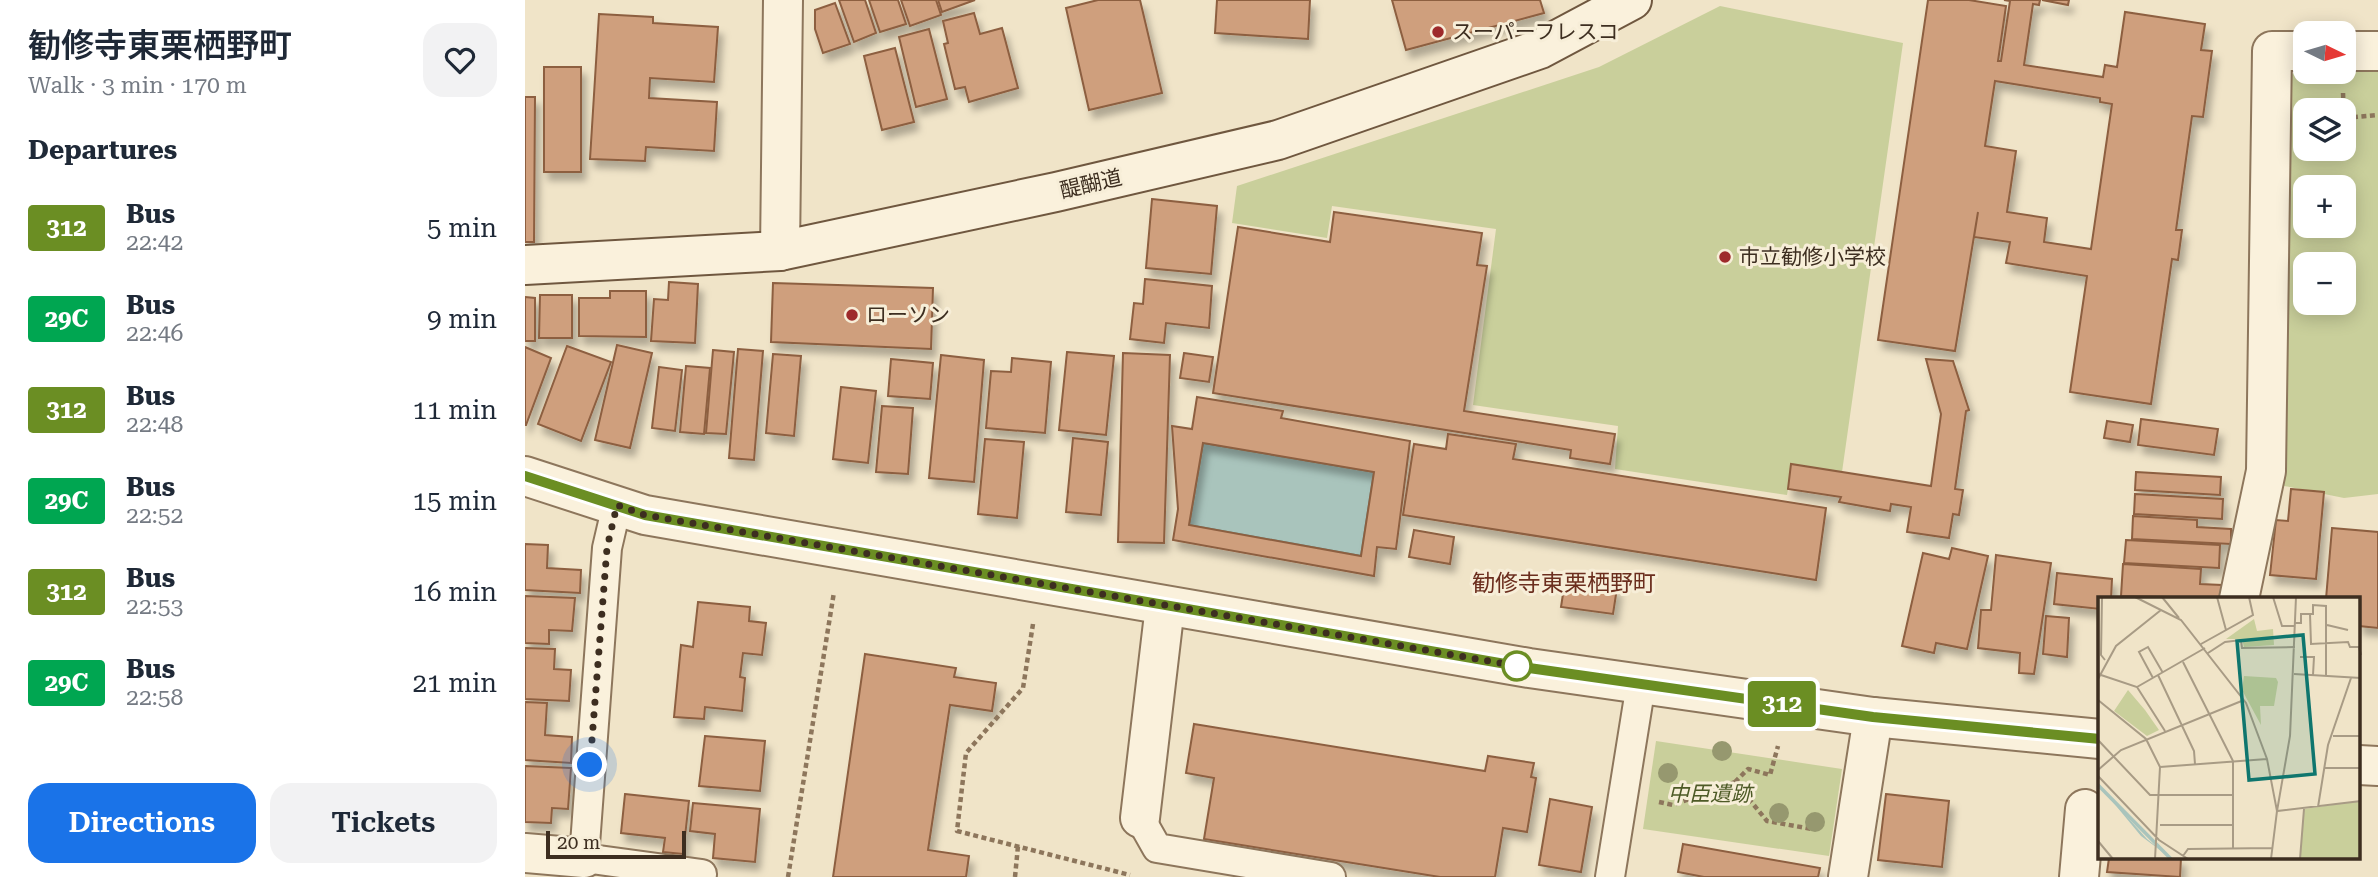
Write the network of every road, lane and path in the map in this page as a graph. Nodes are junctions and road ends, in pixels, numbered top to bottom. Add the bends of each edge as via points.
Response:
1 (783, 0) edge
2 (1632, 0) edge
3 (1585, 11) edge
4 (2293, 51) edge
5 (2378, 51) edge
6 (2356, 61) edge
7 (2343, 84) edge
8 (2378, 115) edge
9 (780, 251) junction
10 (525, 265) edge
11 (525, 476) edge
12 (617, 505) junction
13 (834, 592) dead end
14 (2239, 597) edge
15 (1165, 606) junction
16 (1033, 624) dead end
17 (1641, 684) junction
18 (1873, 717) junction
19 (2098, 739) edge
20 (1779, 745) dead end
21 (1735, 782) junction
22 (1623, 794) junction
23 (2085, 809) dead end
24 (1140, 818) joint
25 (1816, 829) dead end
26 (1018, 846) junction
27 (525, 853) edge
28 (584, 858) junction
29 (702, 874) dead end
30 (788, 877) edge
31 (1015, 877) edge
32 (1137, 877) edge
33 (1331, 877) edge
34 (1610, 877) edge
35 (1848, 877) edge
36 (2079, 877) edge

1 - 9 street
2 - 3 street, 醍醐道
3 - 9 street, 醍醐道 via 1540,49 1278,140
4 - 14 street via 2272,51 2266,471
5 - 6 street
7 - 8 path via 2344,118
9 - 10 street, 醍醐道
11 - 12 street
12 - 15 street via 645,515
12 - 28 lane via 607,548
13 - 30 path
15 - 17 street
15 - 24 street
16 - 26 path via 1023,688 966,753 957,831
17 - 18 street
17 - 22 lane
18 - 19 street
18 - 35 street
20 - 21 path via 1770,775 1748,769
21 - 22 path via 1673,805
21 - 25 path via 1767,821
22 - 34 lane
23 - 36 street
24 - 33 lane via 1157,848
26 - 31 path
26 - 32 path
27 - 28 street
28 - 29 lane

